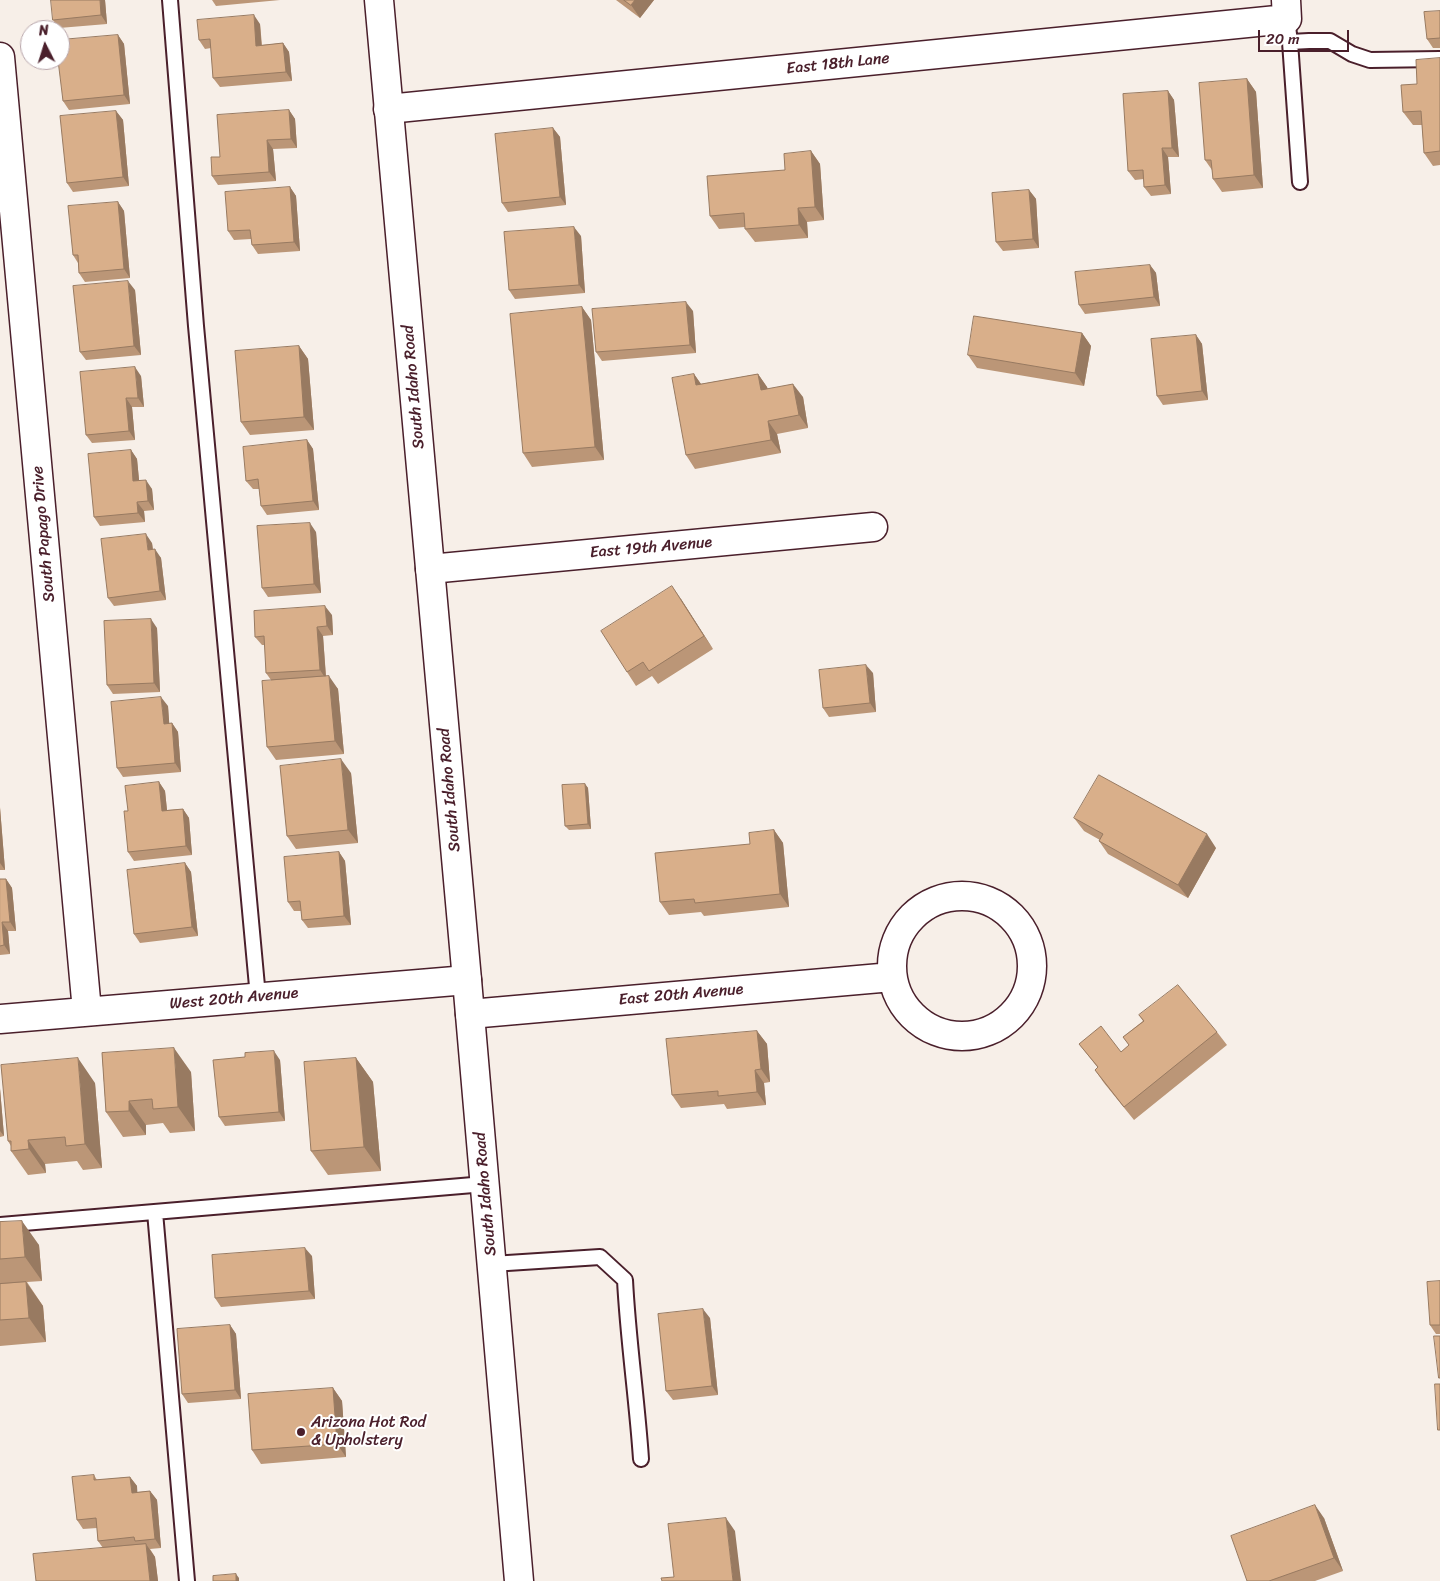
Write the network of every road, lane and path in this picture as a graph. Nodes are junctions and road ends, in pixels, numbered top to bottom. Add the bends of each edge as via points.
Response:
1 (170, 0) edge
2 (379, 0) edge
3 (1288, 20) edge
4 (0, 57) edge
5 (1440, 59) edge
6 (388, 109) junction
7 (1300, 182) dead end
8 (873, 527) dead end
9 (430, 569) junction
10 (892, 977) junction
11 (467, 980) junction
12 (258, 997) junction
13 (87, 1011) junction
14 (470, 1014) junction
15 (0, 1019) edge
16 (485, 1184) junction
17 (155, 1212) junction
18 (0, 1225) edge
19 (492, 1264) junction
20 (641, 1459) dead end
21 (187, 1581) edge
22 (519, 1581) edge

1 - 12 lane via 196,326
2 - 6 street, South Idaho Road
3 - 5 lane via 1309,41 1330,41 1370,60
3 - 6 street, East 18th Lane
3 - 7 lane
4 - 13 street, South Papago Drive
6 - 9 street, South Idaho Road
8 - 9 street, East 19th Avenue
9 - 11 street, South Idaho Road
10 - 10 street via 899,998 912,1017 932,1030 954,1036 977,1035 998,1027 1016,1012 1028,992 1032,970 1030,946 1020,925 1003,909 982,898 958,896 936,901 915,913 901,931 892,953
10 - 14 street, East 20th Avenue
11 - 12 street, West 20th Avenue
11 - 14 street, South Idaho Road
12 - 13 street, West 20th Avenue
13 - 15 street, West 20th Avenue
14 - 16 street, South Idaho Road
16 - 17 lane
16 - 19 street, South Idaho Road
17 - 18 lane
17 - 21 lane
19 - 20 lane via 600,1257 625,1280
19 - 22 street, South Idaho Road

